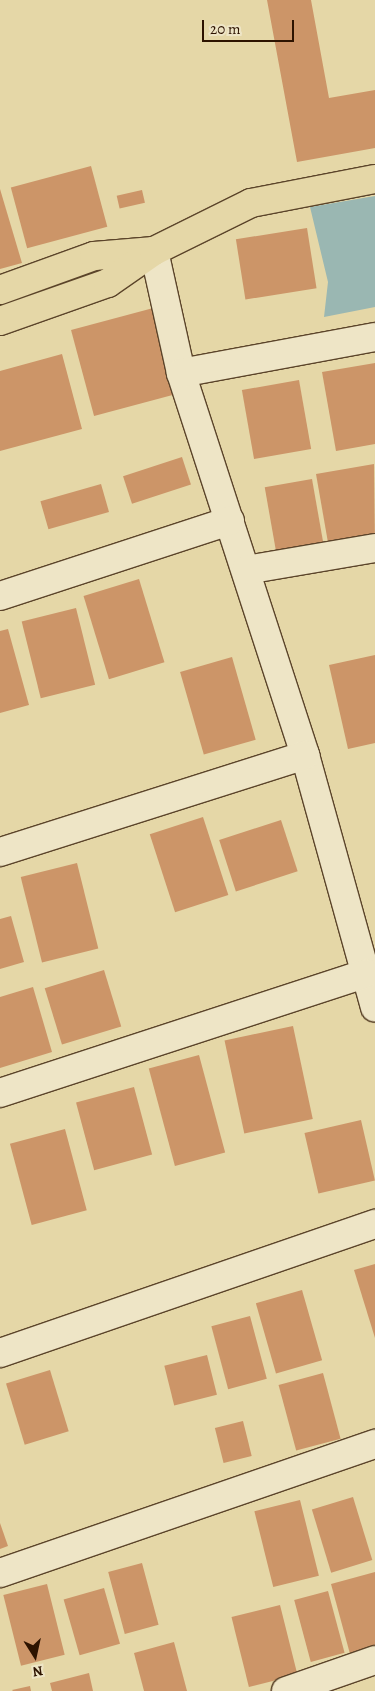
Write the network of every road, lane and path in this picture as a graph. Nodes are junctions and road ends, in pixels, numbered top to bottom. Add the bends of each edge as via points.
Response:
1 (375, 179) edge
2 (154, 252) junction
3 (0, 290) edge
4 (0, 321) edge
5 (375, 337) edge
6 (181, 373) junction
7 (230, 521) junction
8 (375, 548) edge
9 (246, 570) junction
10 (0, 596) edge
11 (305, 755) junction
12 (0, 852) edge
13 (365, 974) junction
14 (375, 1007) edge
15 (0, 1093) edge
16 (375, 1224) edge
17 (0, 1353) edge
18 (375, 1444) edge
19 (0, 1573) edge
20 (375, 1660) edge
21 (286, 1691) edge

1 - 2 main road via 251,203
2 - 3 main road via 94,256
2 - 4 main road via 108,283
2 - 6 street
5 - 6 street
6 - 7 street
7 - 9 street
7 - 10 street
8 - 9 street
9 - 11 street
11 - 12 street
11 - 13 street
13 - 14 street
13 - 15 street
16 - 17 street
18 - 19 street
20 - 21 street

